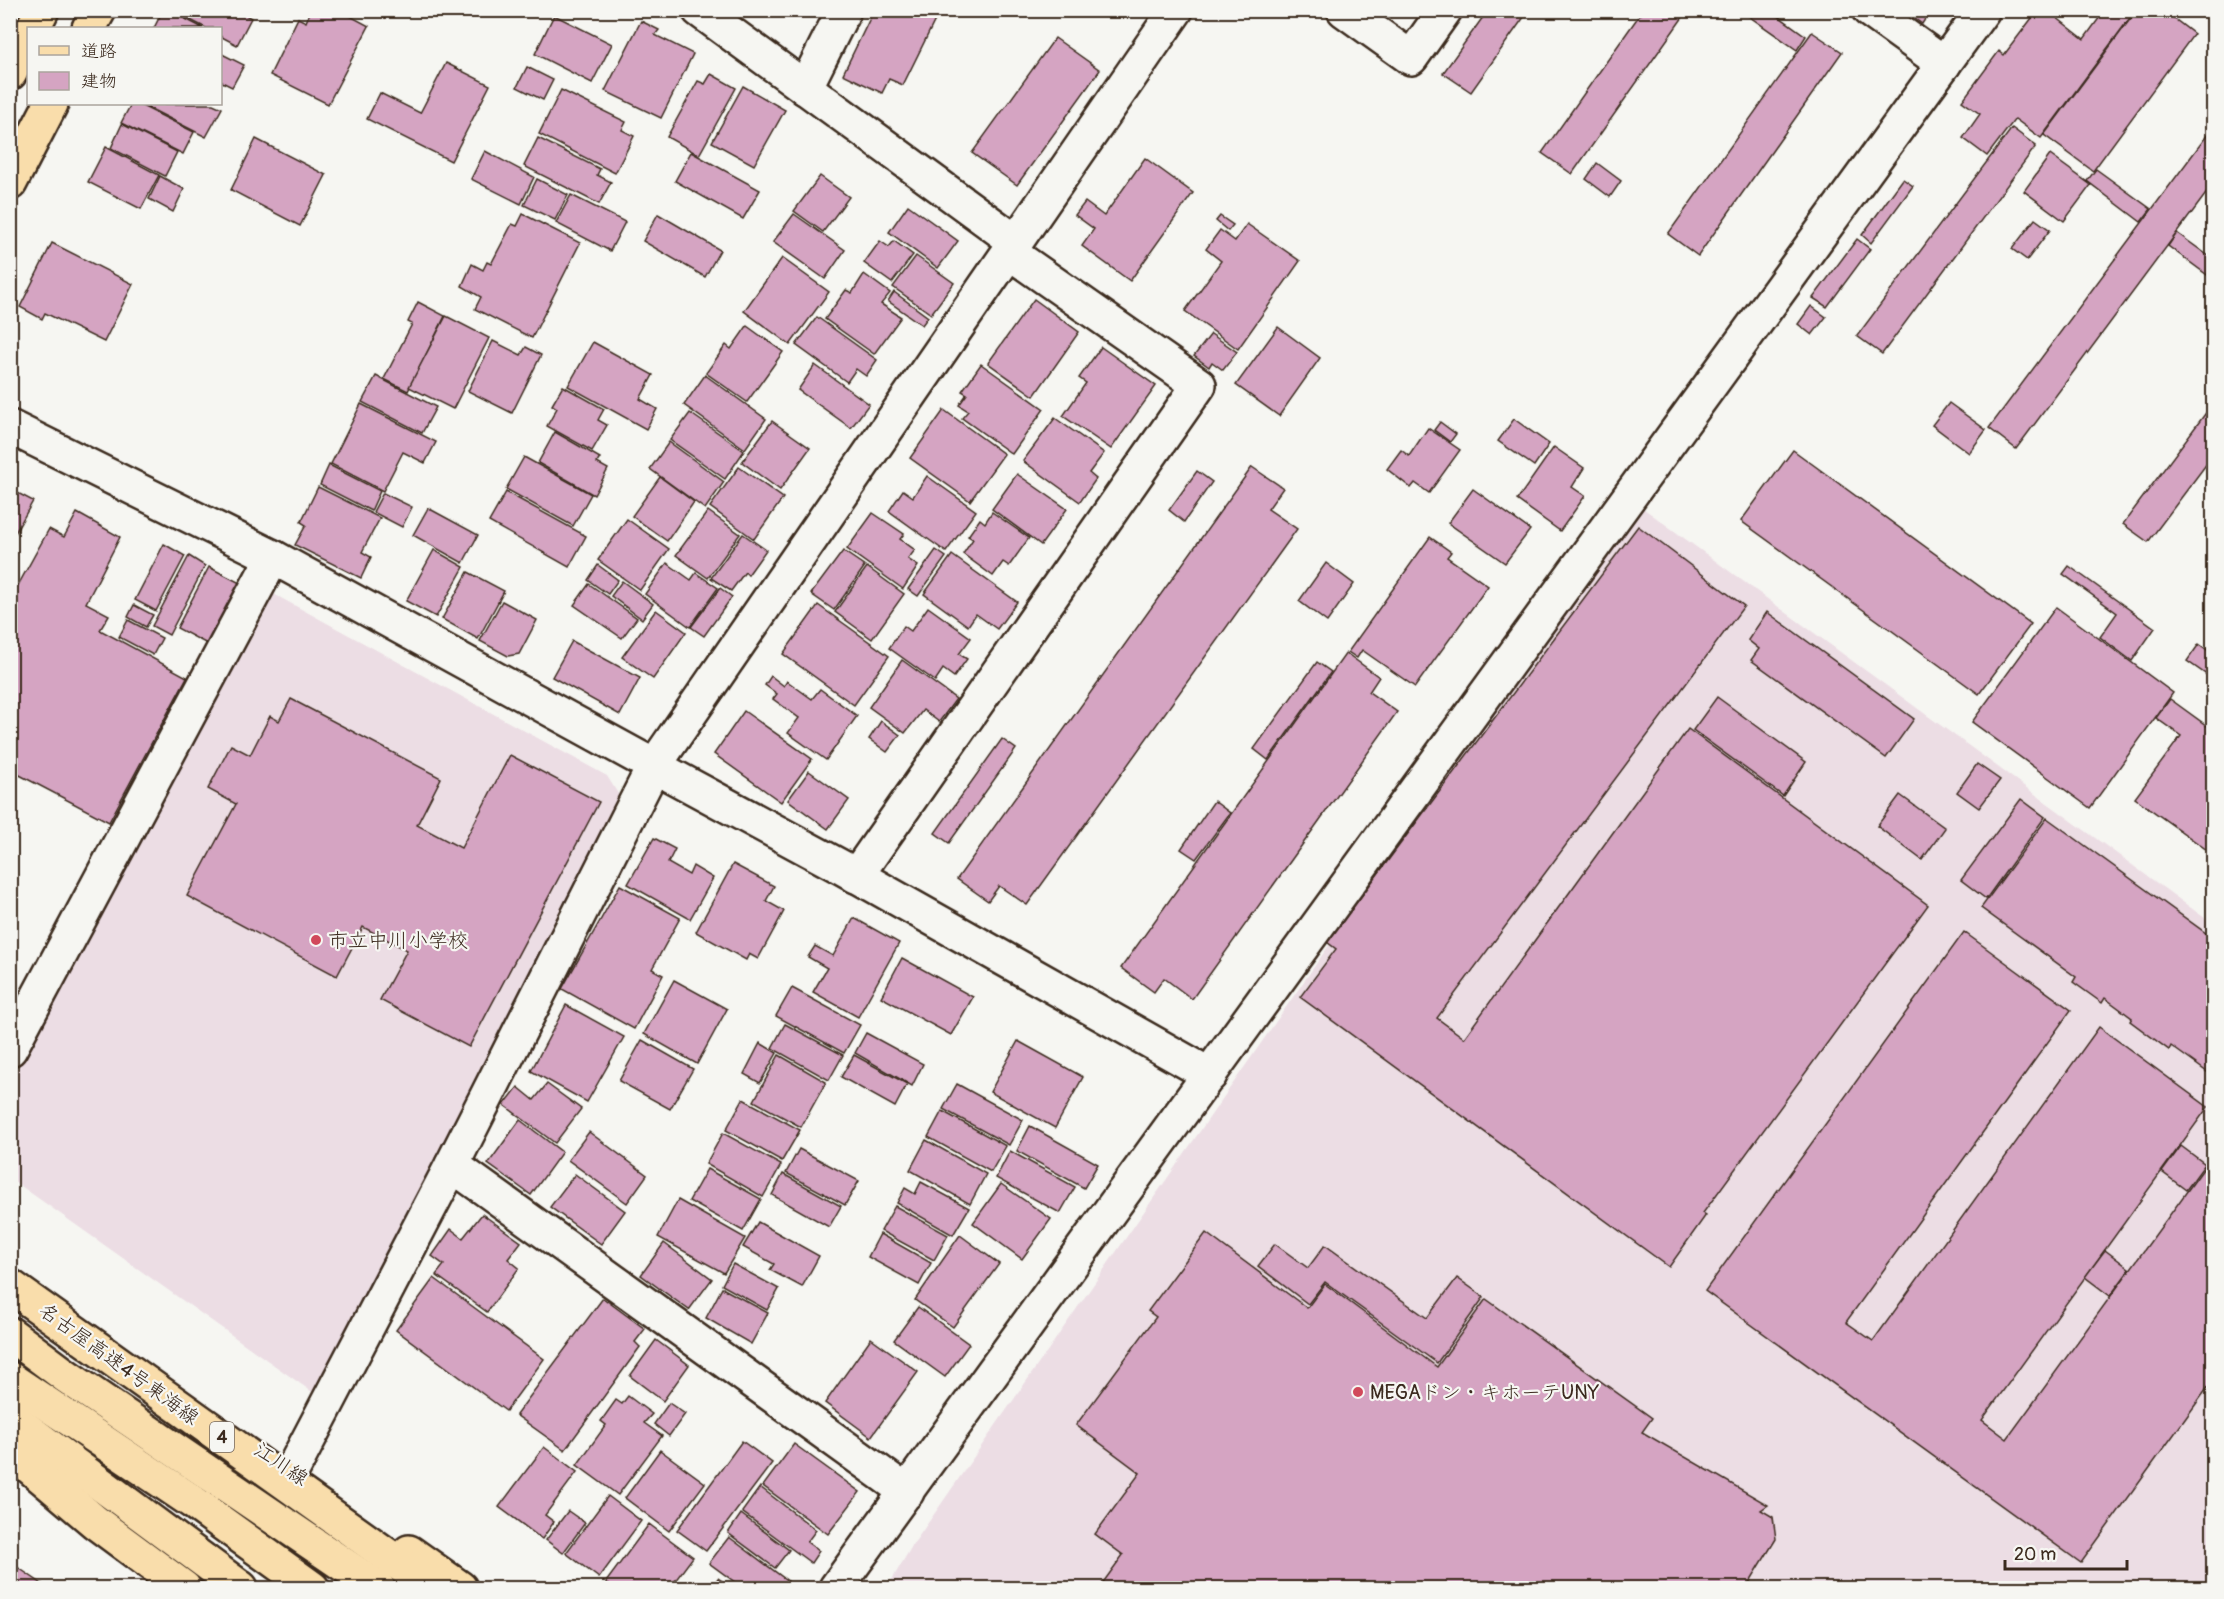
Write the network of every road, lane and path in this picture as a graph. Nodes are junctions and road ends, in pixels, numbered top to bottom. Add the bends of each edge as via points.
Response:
1 (42, 10) edge
2 (99, 10) edge
3 (699, 10) edge
4 (844, 10) edge
5 (1344, 10) edge
6 (1444, 10) edge
7 (1869, 10) edge
8 (1983, 10) edge
9 (1171, 12) edge
10 (34, 27) edge
11 (90, 27) edge
12 (27, 40) edge
13 (1944, 64) junction
14 (10, 73) edge
15 (805, 88) junction
16 (50, 105) edge
17 (10, 183) edge
18 (1012, 247) junction
19 (10, 426) edge
20 (273, 557) junction
21 (654, 766) junction
22 (856, 876) junction
23 (10, 1049) edge
24 (1210, 1075) junction
25 (452, 1165) junction
26 (10, 1281) edge
27 (10, 1286) edge
28 (10, 1334) edge
29 (10, 1378) edge
30 (10, 1417) edge
31 (10, 1450) edge
32 (292, 1471) junction
33 (907, 1492) junction
34 (184, 1588) edge
35 (241, 1588) edge
36 (312, 1588) edge
37 (378, 1588) edge
38 (433, 1588) edge
39 (460, 1588) edge
40 (837, 1588) edge

1 - 10 main road
2 - 11 main road
3 - 15 street
4 - 15 street
5 - 6 street via 1411,58
7 - 13 street
8 - 13 street
9 - 18 street
12 - 14 main road
13 - 24 street
15 - 18 street
16 - 17 main road
18 - 21 street
18 - 22 street via 1199,385
19 - 20 street
20 - 21 street
20 - 23 street
21 - 22 street
21 - 25 street
22 - 24 street
24 - 33 street
25 - 32 street
25 - 33 street
26 - 32 main road, 江川線
27 - 38 main road, 名古屋高速4号東海線 / 4
28 - 37 main road
29 - 36 main road
30 - 35 main road
31 - 34 main road via 95,1522
32 - 39 main road, 江川線
33 - 40 street

